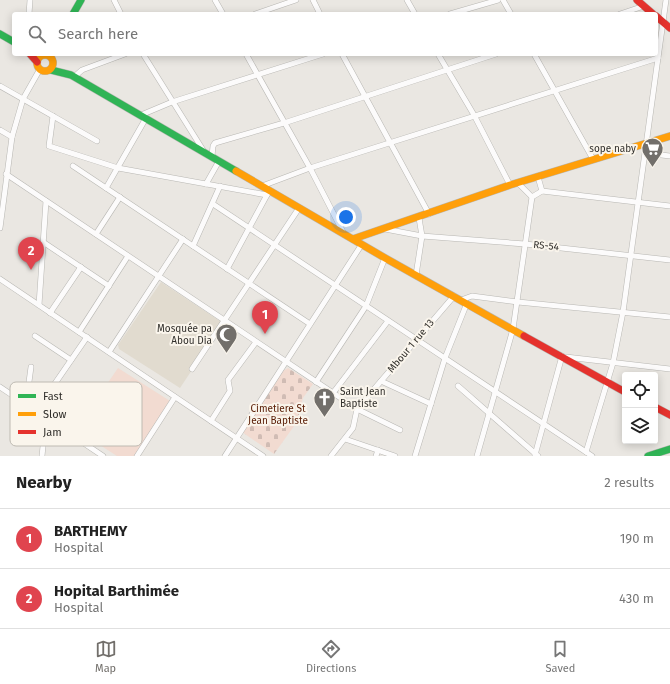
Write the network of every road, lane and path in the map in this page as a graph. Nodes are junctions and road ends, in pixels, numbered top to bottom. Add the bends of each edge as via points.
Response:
1 (30, 0) edge
2 (114, 0) edge
3 (215, 0) edge
4 (296, 0) edge
5 (313, 0) edge
6 (407, 0) edge
7 (498, 0) edge
8 (503, 0) edge
9 (637, 0) edge
10 (666, 0) edge
11 (82, 1) edge
12 (644, 6) junction
13 (29, 12) edge
14 (74, 12) edge
15 (120, 12) edge
16 (222, 12) edge
17 (261, 12) edge
18 (319, 12) edge
19 (414, 12) edge
20 (457, 12) edge
21 (510, 12) edge
22 (626, 12) edge
23 (651, 12) edge
24 (658, 18) edge
25 (667, 25) edge
26 (0, 34) edge
27 (12, 41) edge
28 (41, 56) edge
29 (119, 56) edge
30 (144, 56) edge
31 (247, 56) edge
32 (317, 56) edge
33 (343, 56) edge
34 (439, 56) edge
35 (490, 56) edge
36 (535, 56) edge
37 (658, 58) junction
38 (53, 61) edge
39 (40, 69) junction
40 (447, 70) junction
41 (72, 76) junction
42 (259, 76) junction
43 (0, 86) edge
44 (555, 91) junction
45 (365, 96) junction
46 (23, 99) junction
47 (172, 102) junction
48 (474, 115) junction
49 (53, 116) junction
50 (143, 116) junction
51 (284, 123) junction
52 (0, 130) edge
53 (670, 136) edge
54 (12, 137) junction
55 (97, 141) dead end
56 (390, 142) junction
57 (647, 143) junction
58 (204, 152) junction
59 (645, 153) junction
60 (212, 156) junction
61 (670, 156) edge
62 (593, 159) junction
63 (219, 161) junction
64 (73, 166) dead end
65 (118, 168) junction
66 (310, 168) junction
67 (6, 174) junction
68 (538, 177) junction
69 (206, 184) junction
70 (514, 184) junction
71 (220, 186) junction
72 (262, 186) junction
73 (106, 188) junction
74 (542, 191) junction
75 (268, 192) junction
76 (532, 197) junction
77 (120, 198) junction
78 (46, 201) junction
79 (637, 202) junction
80 (213, 204) junction
81 (670, 206) edge
82 (299, 208) junction
83 (429, 214) junction
84 (419, 218) junction
85 (0, 228) edge
86 (249, 228) junction
87 (382, 228) junction
88 (343, 232) junction
89 (96, 234) junction
90 (422, 236) junction
91 (183, 239) junction
92 (353, 239) junction
93 (44, 242) junction
94 (362, 244) junction
95 (525, 244) junction
96 (274, 245) junction
97 (193, 246) junction
98 (128, 256) junction
99 (630, 256) junction
100 (385, 258) junction
101 (670, 260) edge
102 (81, 267) junction
103 (227, 269) junction
104 (416, 275) junction
105 (158, 276) junction
106 (0, 279) edge
107 (249, 284) junction
108 (109, 286) junction
109 (335, 286) junction
110 (454, 296) junction
111 (464, 301) junction
112 (518, 302) junction
113 (38, 305) junction
114 (366, 306) junction
115 (623, 312) junction
116 (50, 313) junction
117 (670, 317) edge
118 (225, 321) junction
119 (388, 321) junction
120 (310, 324) junction
121 (513, 329) junction
122 (79, 332) junction
123 (35, 336) dead end
124 (86, 337) junction
125 (417, 340) junction
126 (256, 342) junction
127 (109, 352) junction
128 (564, 357) junction
129 (445, 358) junction
130 (71, 360) junction
131 (286, 362) junction
132 (613, 363) junction
133 (31, 367) dead end
134 (192, 369) dead end
135 (670, 369) edge
136 (381, 381) junction
137 (29, 382) edge
138 (56, 382) edge
139 (316, 382) junction
140 (608, 383) junction
141 (458, 386) dead end
142 (0, 387) edge
143 (622, 390) edge
144 (495, 392) junction
145 (333, 393) junction
146 (10, 394) edge
147 (175, 397) junction
148 (431, 404) junction
149 (657, 408) edge
150 (357, 409) junction
151 (489, 413) junction
152 (670, 415) edge
153 (211, 421) junction
154 (544, 424) junction
155 (400, 430) dead end
156 (237, 438) junction
157 (345, 439) junction
158 (43, 446) edge
159 (86, 446) edge
160 (670, 449) edge
161 (378, 450) junction
162 (586, 452) junction
163 (97, 454) edge
164 (536, 455) edge
165 (42, 456) edge
166 (103, 456) edge
167 (137, 456) edge
168 (225, 456) edge
169 (263, 456) edge
170 (331, 456) edge
171 (376, 456) edge
172 (395, 456) edge
173 (415, 456) edge
174 (477, 456) edge
175 (592, 456) edge
176 (648, 456) edge

1 - 13 street
2 - 15 street
3 - 16 street
4 - 17 street
5 - 18 street
6 - 19 street
7 - 20 street
8 - 21 street
9 - 12 main road
10 - 25 street
11 - 14 main road
12 - 22 street
12 - 23 main road
24 - 25 main road
25 - 37 street
26 - 27 main road
28 - 38 main road via 48,56
28 - 39 main road
29 - 41 street
30 - 47 street
31 - 42 street
32 - 42 street
33 - 45 street
34 - 40 street
35 - 40 street
36 - 44 street
37 - 44 street
37 - 57 street
38 - 39 main road via 44,72
38 - 41 main road
39 - 46 street
40 - 45 street
40 - 48 street
41 - 50 main road
42 - 47 street
42 - 51 street
43 - 46 street
44 - 48 street
44 - 62 street
45 - 51 street
45 - 56 street
46 - 49 street
46 - 54 street
47 - 50 street
47 - 58 street
48 - 56 street
48 - 70 street
49 - 55 street
49 - 65 street via 49,146
50 - 58 main road
50 - 65 street
51 - 60 street via 216,143
51 - 66 street
52 - 54 street
53 - 57 main road
54 - 67 street
56 - 66 street
56 - 83 street
57 - 59 street
57 - 62 main road
58 - 60 main road
59 - 61 street
59 - 79 street
60 - 63 main road
62 - 68 main road
63 - 69 street
63 - 72 main road
64 - 73 street
65 - 69 street
65 - 73 street
66 - 72 street
66 - 88 street
67 - 78 street
67 - 85 street
68 - 70 main road
68 - 74 street
69 - 71 street
70 - 76 street
70 - 83 main road
71 - 75 street
71 - 80 street
72 - 75 main road
73 - 77 street
74 - 76 street
74 - 79 street
75 - 82 main road
75 - 86 street
76 - 95 street
77 - 89 street
77 - 91 street
78 - 89 street
78 - 93 street
79 - 81 street
79 - 99 street
80 - 86 street
80 - 97 street
82 - 88 main road
82 - 96 street
83 - 84 main road
84 - 87 main road
84 - 90 street
86 - 96 street
86 - 103 street
87 - 90 street, RS-54
87 - 92 main road
88 - 92 main road
89 - 98 street
90 - 95 street, RS-54
90 - 104 street
91 - 97 street
91 - 105 street
92 - 94 main road
93 - 102 street
93 - 113 street
94 - 100 main road
94 - 109 street
95 - 99 street, RS-54
95 - 112 street
96 - 107 street
96 - 109 street
97 - 103 street
98 - 105 street
98 - 108 street
99 - 101 street, RS-54
99 - 115 street
100 - 104 main road
100 - 114 street
102 - 108 street
102 - 116 street
103 - 107 street
104 - 110 main road
105 - 118 street
105 - 127 street
106 - 113 street
107 - 118 street
107 - 120 street
108 - 122 street
109 - 114 street
109 - 120 street
110 - 111 main road
110 - 125 street, Mbour 1 rue 13
111 - 112 street via 472,296
111 - 121 main road
111 - 129 street
112 - 115 street
112 - 121 street
113 - 116 street
114 - 119 street
114 - 139 street
115 - 117 street
115 - 132 street
116 - 122 street
118 - 126 street
118 - 134 street
119 - 125 street
119 - 145 street
120 - 131 street
121 - 128 main road
121 - 144 street
122 - 124 street
123 - 130 street
124 - 127 street
124 - 130 street
125 - 129 street
125 - 136 street, Mbour 1 rue 13
126 - 131 street
126 - 153 street via 228,380 230,391
127 - 147 street
128 - 132 street
128 - 140 main road
128 - 154 street
129 - 144 street
129 - 148 street
130 - 138 street
131 - 139 street
131 - 156 street
132 - 135 street
132 - 140 street
133 - 137 street
136 - 148 street
136 - 150 street, Mbour 1 rue 13
139 - 145 street
140 - 143 main road
140 - 162 street
141 - 151 street
142 - 146 street
144 - 151 street
144 - 154 street
145 - 150 street
147 - 153 street
147 - 167 street
148 - 173 street
149 - 152 main road
150 - 155 street
150 - 157 street, Mbour 1 rue 13 via 353,428
151 - 164 street
151 - 174 street
153 - 156 street
154 - 162 street
154 - 164 street
156 - 168 street
156 - 169 street
157 - 161 street
157 - 170 street, Mbour 1 rue 13
158 - 165 street
159 - 163 street
160 - 176 main road
161 - 171 street
161 - 172 street
162 - 175 street
163 - 166 street

